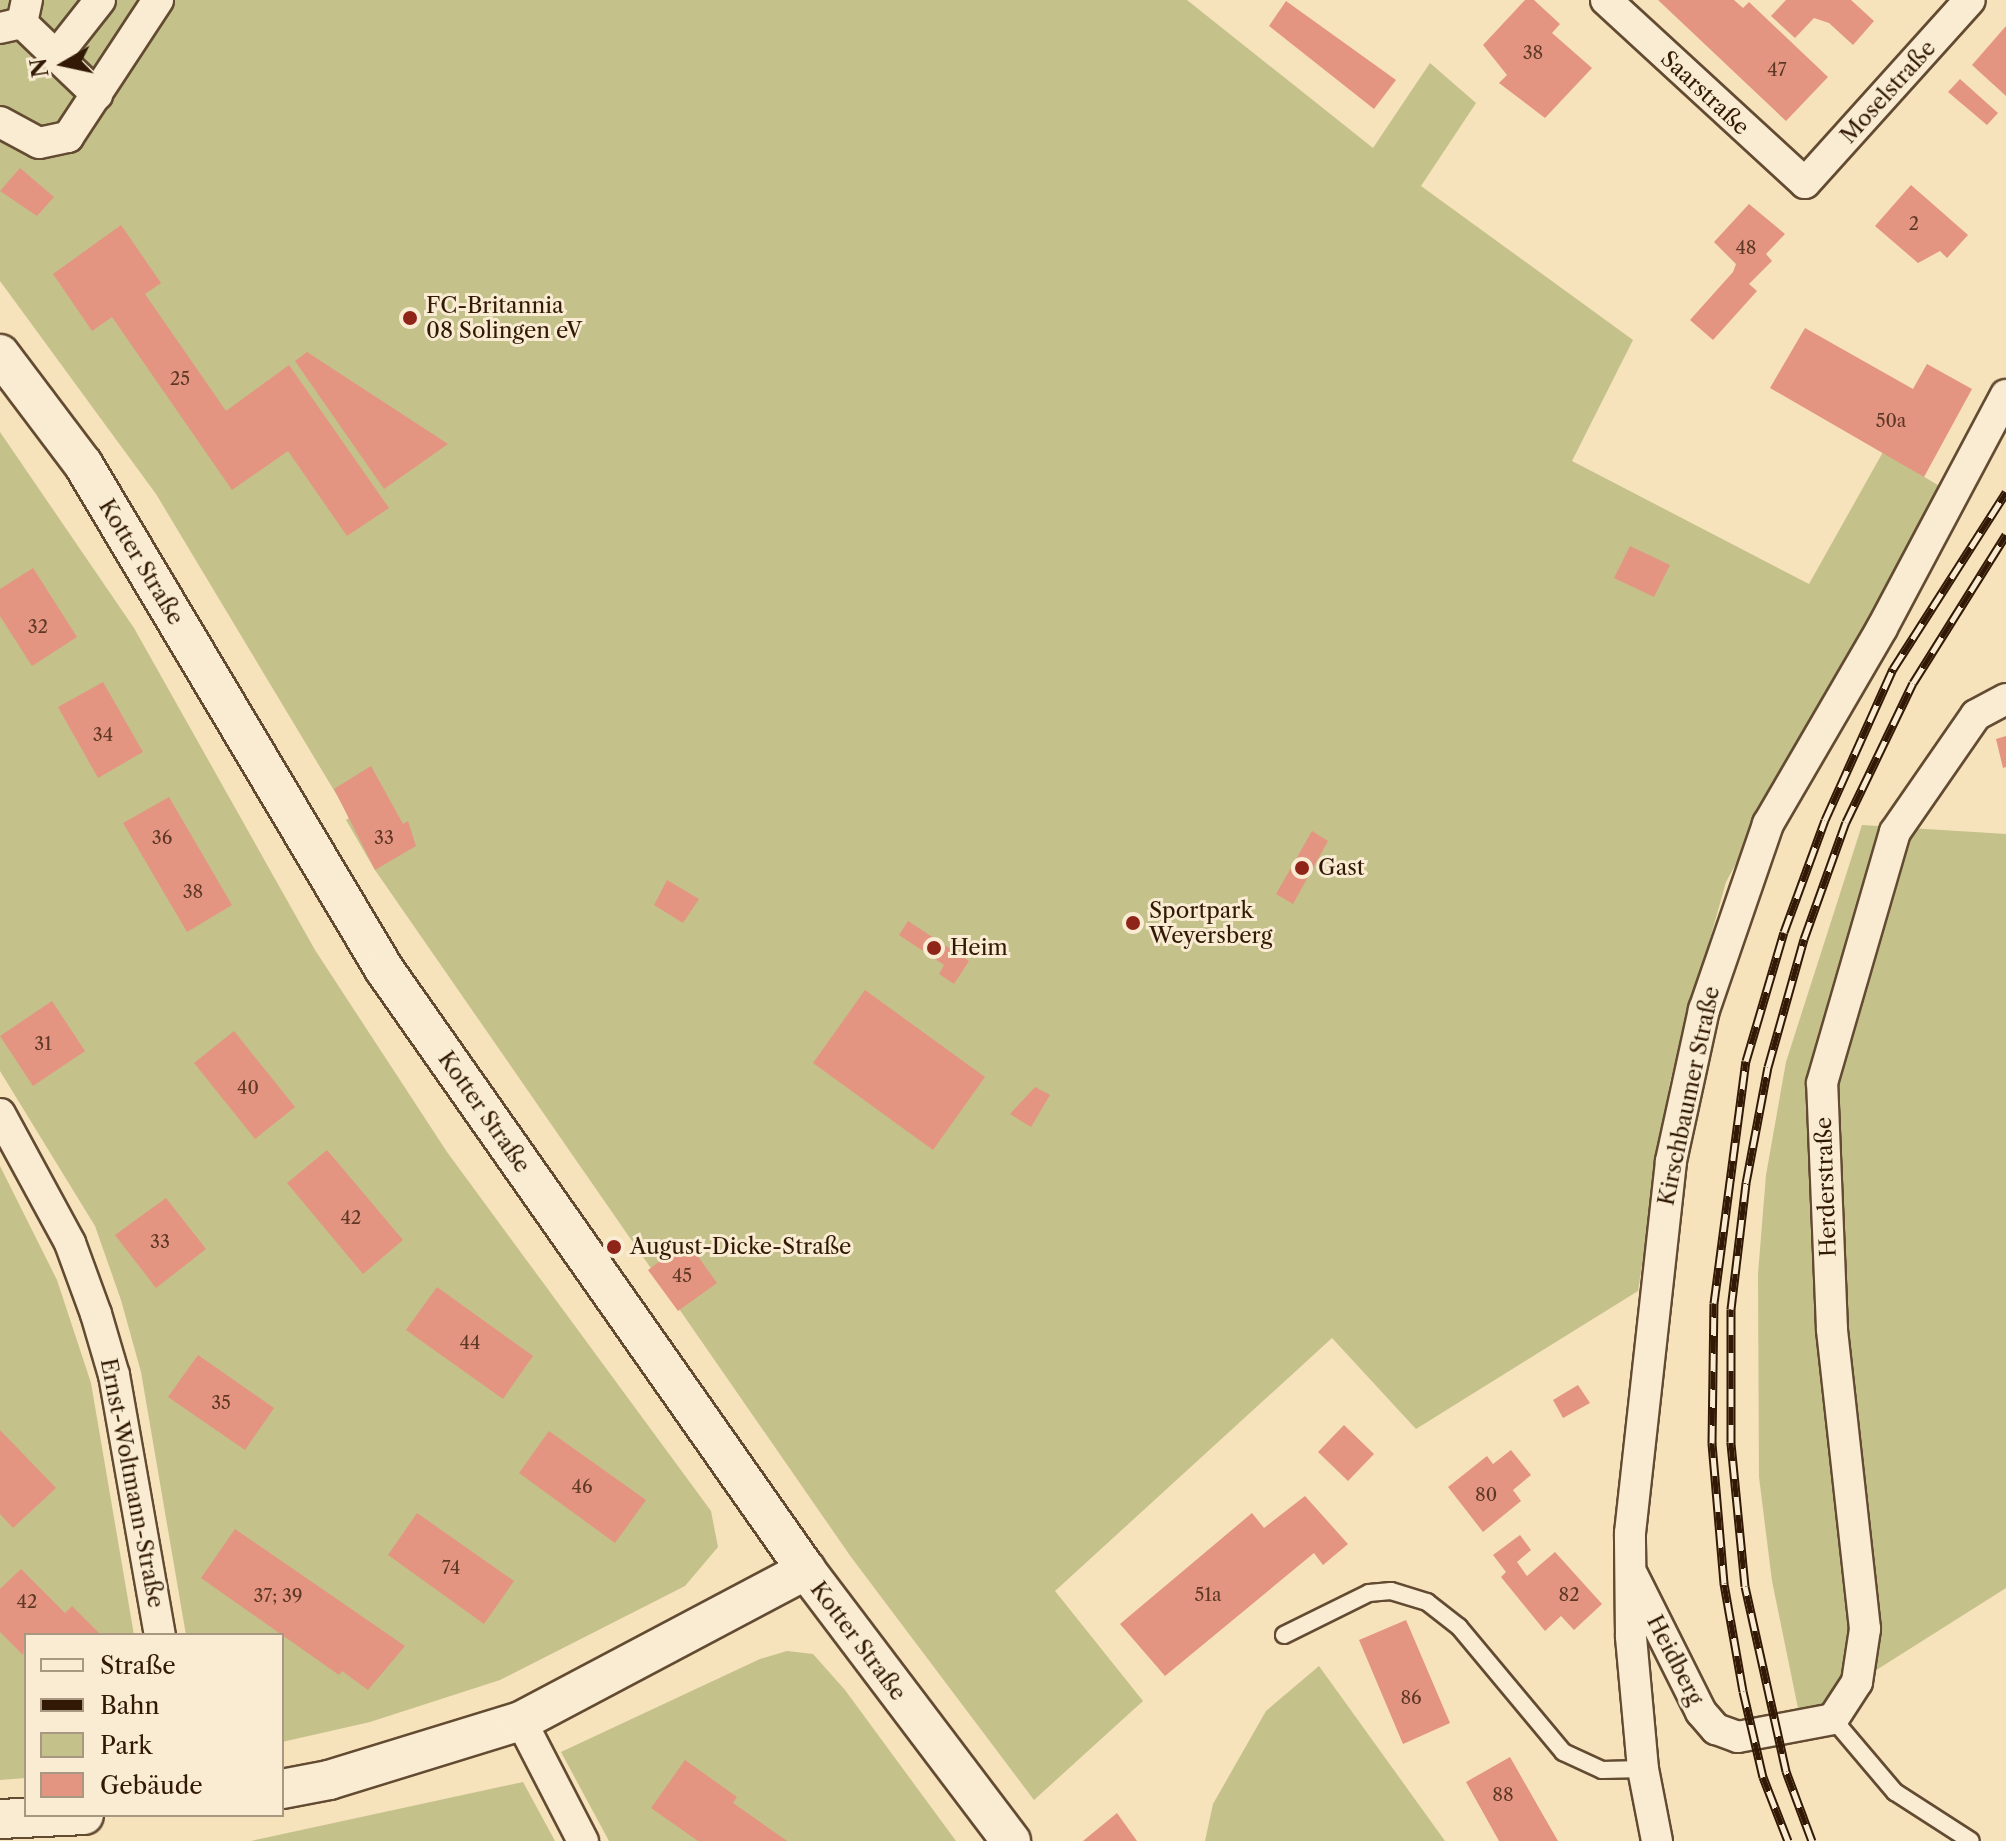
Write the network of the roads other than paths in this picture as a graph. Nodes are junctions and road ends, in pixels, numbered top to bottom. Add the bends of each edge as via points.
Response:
1 (100, 0) edge
2 (158, 0) edge
3 (1606, 0) edge
4 (1970, 0) edge
5 (16, 17) edge
6 (56, 56) junction
7 (97, 95) junction
8 (0, 122) edge
9 (1805, 183) joint
10 (0, 354) edge
11 (2006, 395) edge
12 (2006, 699) edge
13 (0, 1114) edge
14 (806, 1570) junction
15 (1630, 1571) junction
16 (160, 1633) edge
17 (1284, 1635) dead end
18 (1833, 1719) junction
19 (521, 1721) junction
20 (1643, 1769) junction
21 (284, 1789) edge
22 (42, 1817) edge
23 (0, 1819) edge
24 (583, 1841) edge
25 (1011, 1841) edge
26 (1657, 1841) edge
27 (1971, 1841) edge

1 - 6 street
2 - 7 street
3 - 9 street, Saarstraße
4 - 9 street, Moselstraße
5 - 6 street
6 - 7 street
7 - 8 street via 76,129 57,143 27,138
10 - 14 street, Kotter Straße via 83,464 384,969
11 - 15 street, Kirschbaumer Straße via 1882,628 1768,824 1736,908 1704,1010 1671,1161 1639,1420
12 - 18 street, Herderstraße via 1976,715 1895,832 1822,1083 1832,1329 1865,1629 1857,1682
13 - 16 street, Ernst-Woltmann-Straße via 70,1243 96,1314 114,1375
14 - 19 street
14 - 25 street, Kotter Straße
15 - 18 street, Heidberg via 1701,1712 1716,1729 1738,1737
15 - 20 street, Kirschbaumer Straße
17 - 20 lane via 1369,1593 1391,1591 1427,1602 1459,1627 1563,1752 1602,1770
18 - 27 lane via 1895,1792
19 - 21 street via 329,1780
19 - 24 street
20 - 26 street, Kirschbaumer Straße
22 - 23 street

